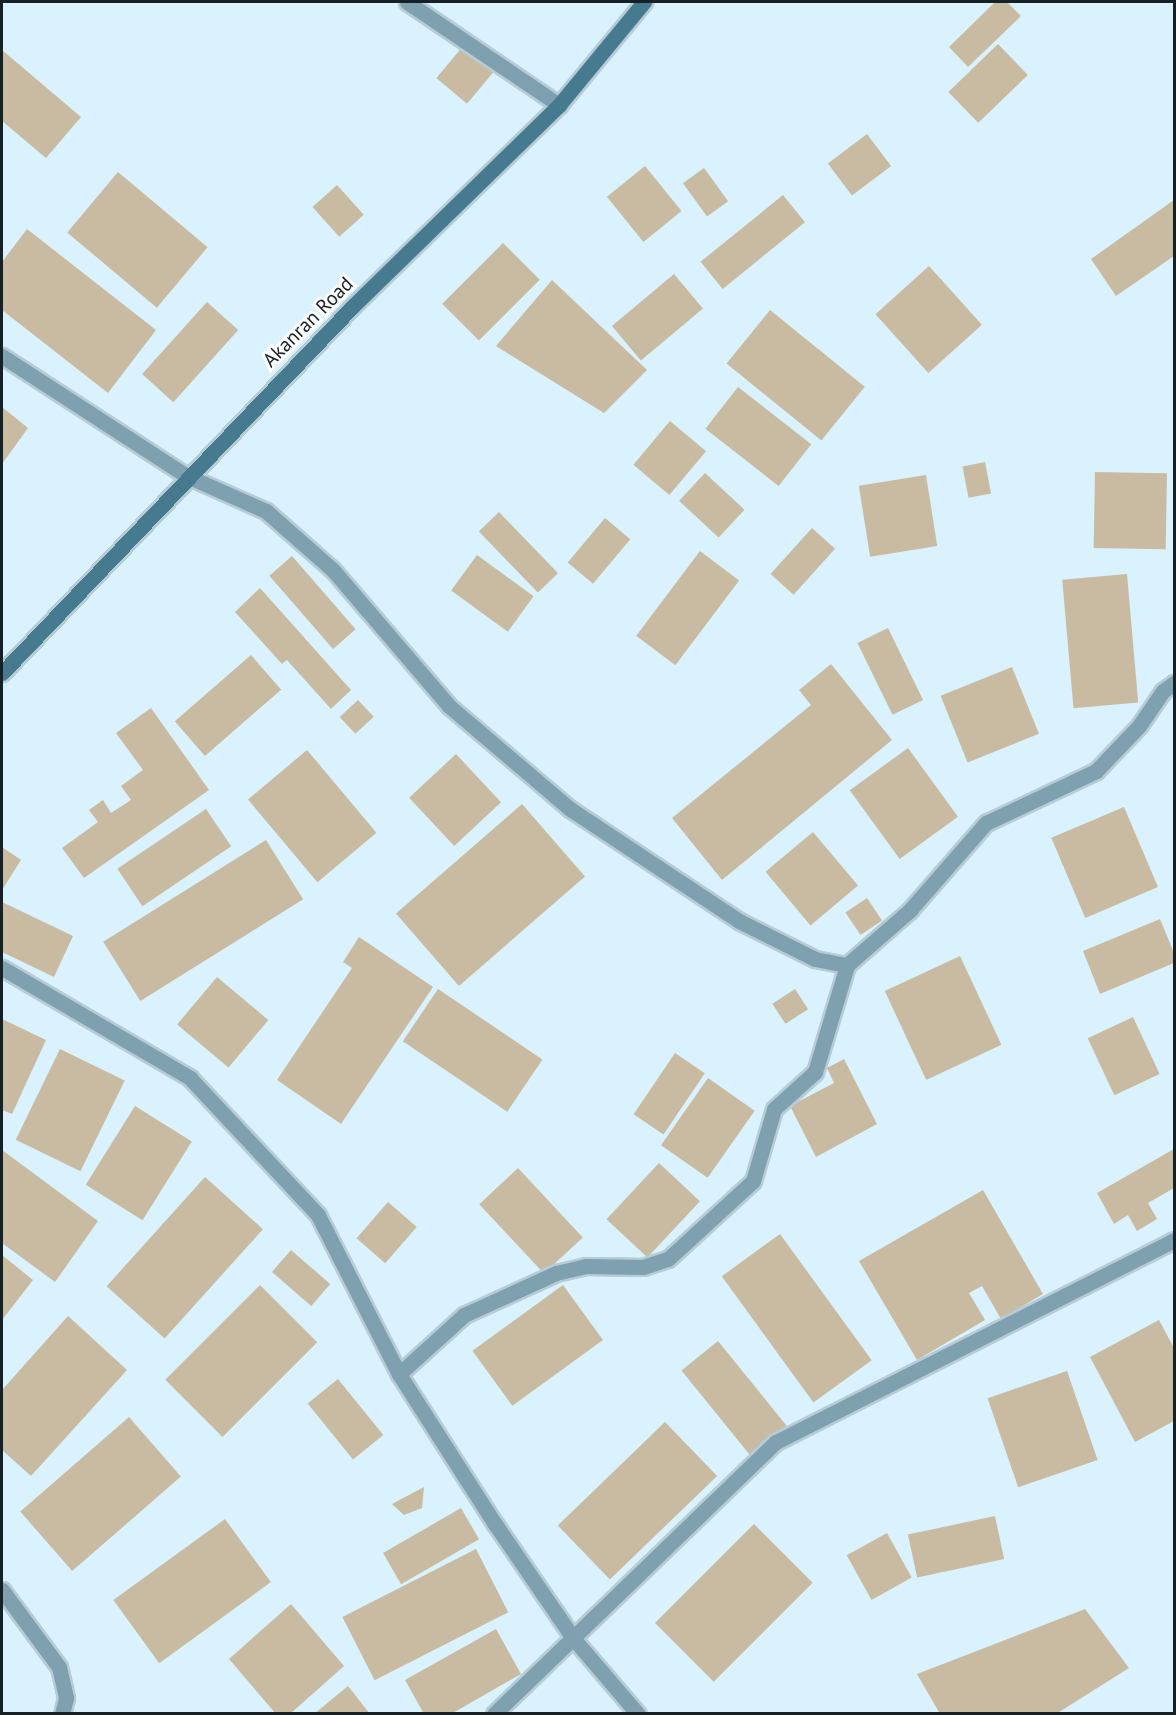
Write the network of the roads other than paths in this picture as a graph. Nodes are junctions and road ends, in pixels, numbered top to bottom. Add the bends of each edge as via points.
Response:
1 (407, 2) edge
2 (644, 2) edge
3 (559, 105) junction
4 (2, 356) edge
5 (187, 476) junction
6 (2, 673) edge
7 (1174, 683) edge
8 (847, 964) junction
9 (2, 968) edge
10 (1174, 1240) edge
11 (399, 1374) junction
12 (2, 1590) edge
13 (573, 1638) junction
14 (62, 1713) edge
15 (494, 1713) edge
16 (638, 1713) edge

1 - 3 street
2 - 3 main road, Akanran Road
3 - 5 main road, Akanran Road via 351,308
4 - 5 street
5 - 6 main road, Akanran Road
5 - 8 street via 266,511 333,570 449,706 570,809 739,921 815,959
7 - 8 street via 1096,771 986,823 910,910
8 - 11 street via 815,1072 774,1109 753,1181 677,1251 668,1259 643,1267 585,1266 556,1272 464,1315
9 - 11 street via 190,1078 318,1215
10 - 13 street via 776,1442
11 - 13 street
12 - 14 street via 59,1667 66,1698
13 - 15 street
13 - 16 street

